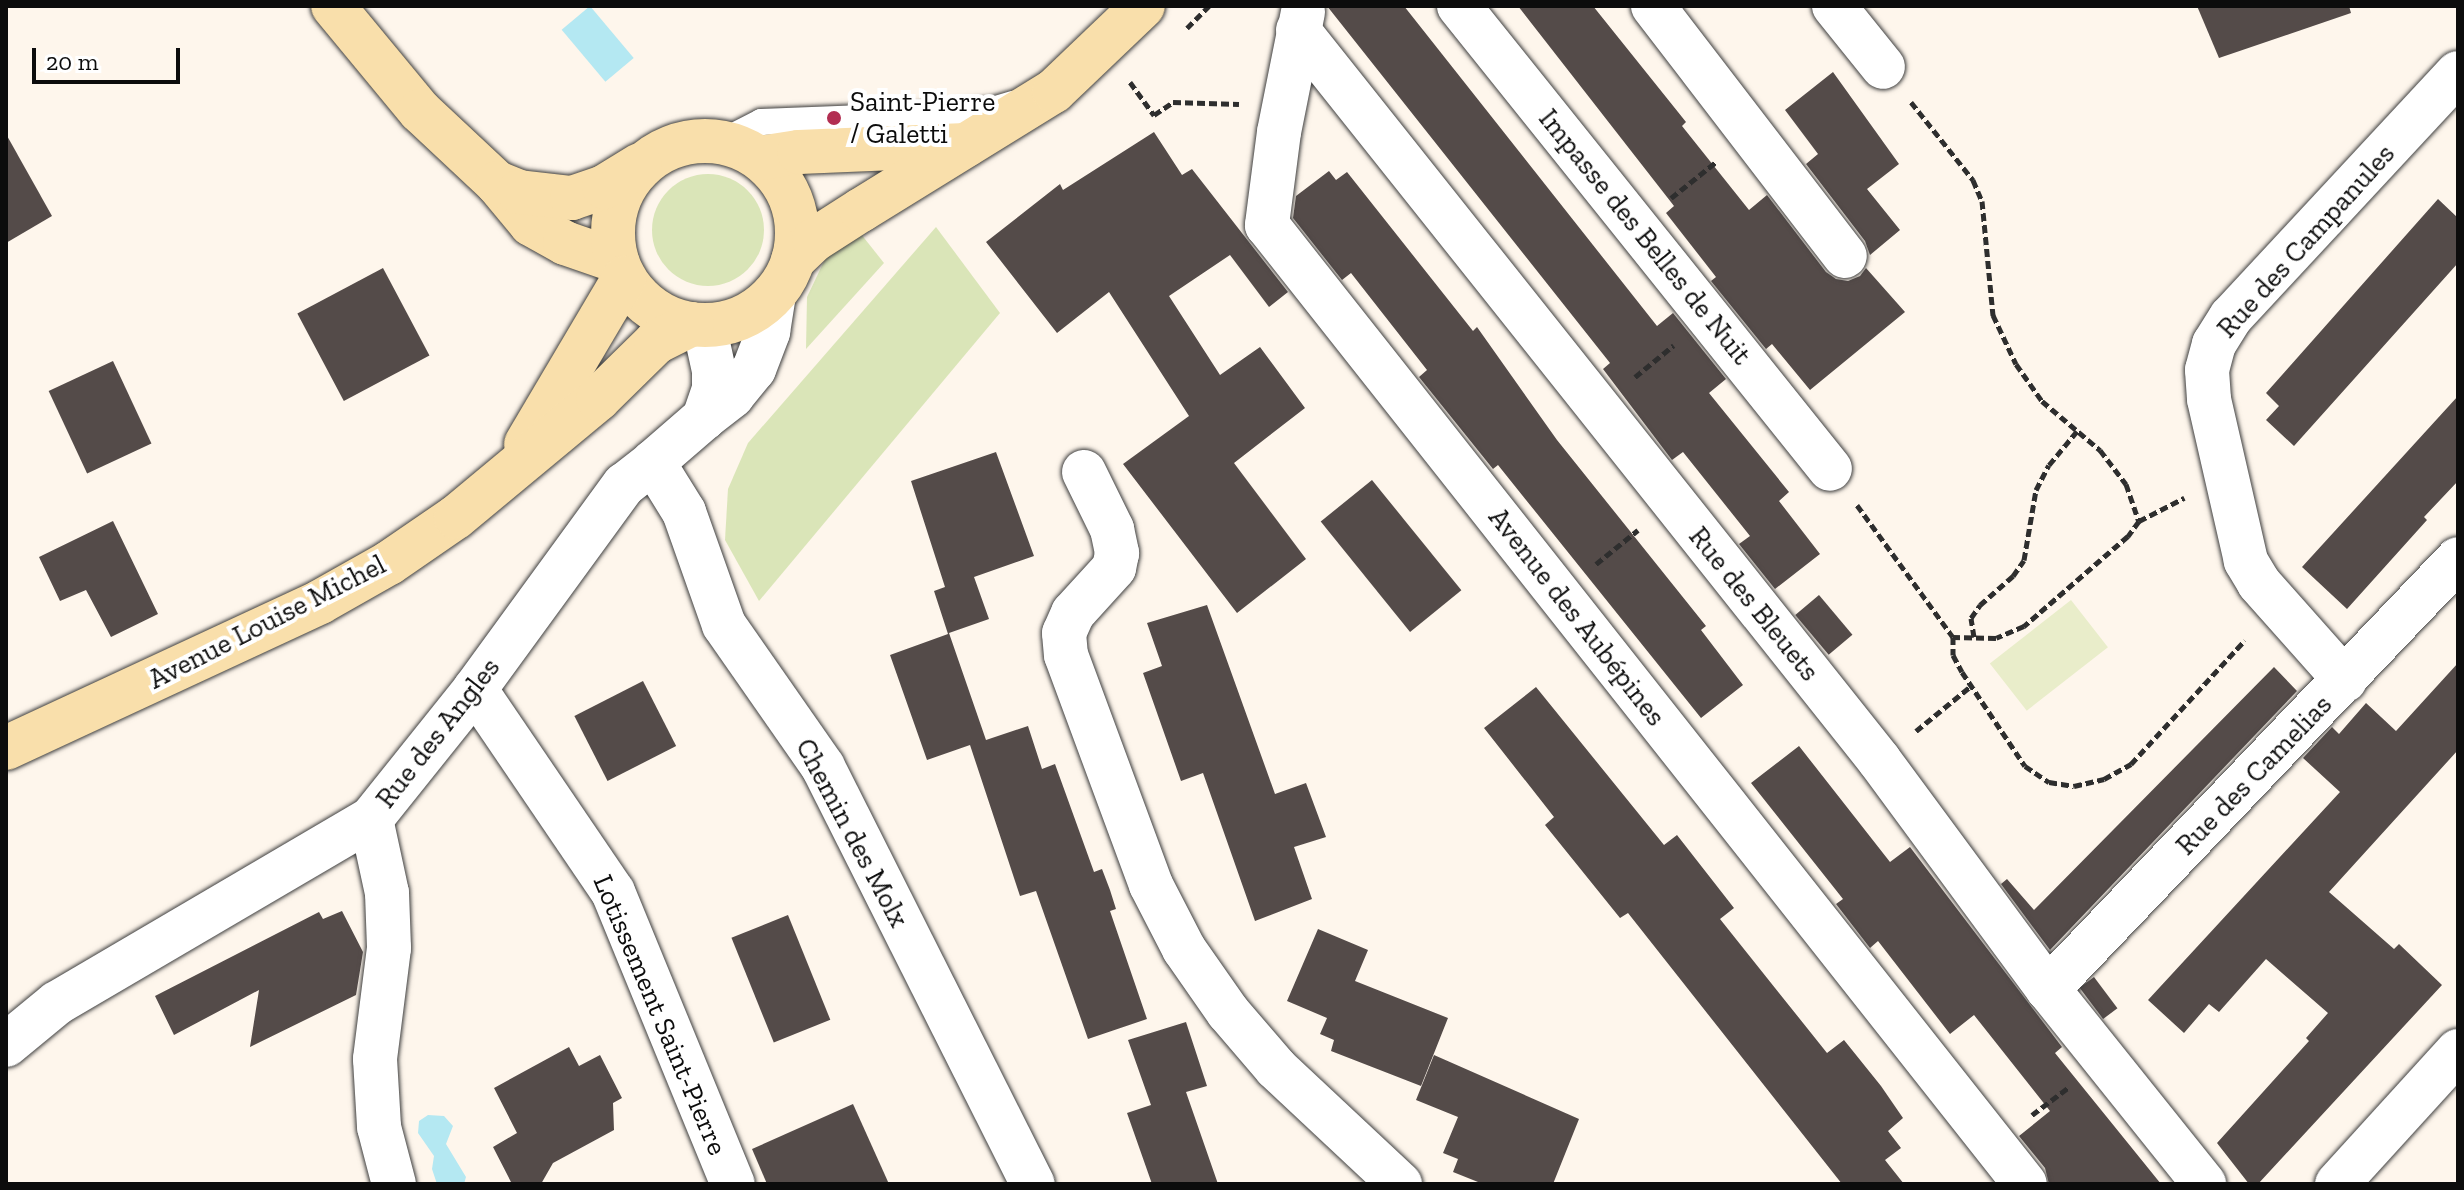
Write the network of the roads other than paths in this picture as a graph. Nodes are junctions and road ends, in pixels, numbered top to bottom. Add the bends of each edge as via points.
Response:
1 (333, 6) edge
2 (1143, 6) edge
3 (1459, 6) edge
4 (1653, 6) edge
5 (1834, 6) edge
6 (1301, 18) edge
7 (1883, 67) road end
8 (2458, 73) edge
9 (1054, 91) junction
10 (968, 145) junction
11 (741, 150) junction
12 (644, 163) junction
13 (497, 183) junction
14 (1845, 256) dead end
15 (620, 270) junction
16 (784, 277) junction
17 (698, 325) junction
18 (704, 418) junction
19 (653, 462) junction
20 (510, 469) junction
21 (1830, 469) road end
22 (1084, 472) dead end
23 (2458, 559) edge
24 (2345, 680) junction
25 (475, 689) junction
26 (6, 748) edge
27 (371, 819) junction
28 (2048, 989) junction
29 (6, 1045) edge
30 (2458, 1051) edge
31 (394, 1184) edge
32 (733, 1184) edge
33 (1033, 1184) edge
34 (1400, 1184) edge
35 (2025, 1184) edge
36 (2204, 1184) edge
37 (2337, 1184) edge

1 - 13 street via 420,111
2 - 9 street
3 - 21 street, Impasse des Belles de Nuit
4 - 14 street
5 - 7 street
6 - 28 street, Rue des Bleuets via 1597,407 1879,760
6 - 35 street, Avenue des Aubépines via 1267,225
8 - 24 street, Rue des Campanules via 2231,317 2214,344 2207,370 2246,561
9 - 10 street
9 - 11 lane via 993,110 761,122
10 - 11 street
10 - 16 street via 838,225
11 - 12 street via 702,140 681,143
11 - 16 street via 774,171 793,204 797,241
12 - 13 street via 604,187 572,198 519,192
12 - 15 street via 625,187 614,215
13 - 15 street via 531,224
15 - 17 street via 652,309
15 - 20 street, Avenue Louise Michel
16 - 17 street via 743,317
16 - 18 street via 754,369
17 - 18 street via 714,371
17 - 20 street, Avenue Louise Michel via 656,342 598,399
18 - 19 street
19 - 25 street, Rue des Angles via 624,485
19 - 33 street, Chemin des Molx via 684,512 724,625 823,767
20 - 26 street, Avenue Louise Michel via 456,517 320,602
22 - 34 street via 1112,529 1117,553 1114,568 1073,613 1064,633 1066,655 1151,885 1184,949 1228,1012 1276,1068
23 - 24 street, Rue des Camelias
24 - 28 street, Rue des Camelias
25 - 27 street, Rue des Angles
25 - 32 street, Lotissement Saint-Pierre via 613,892
27 - 29 street, Rue des Angles via 57,1003
27 - 31 street via 387,893 389,948 375,1059 379,1127
28 - 36 street, Rue des Bleuets
30 - 37 street

